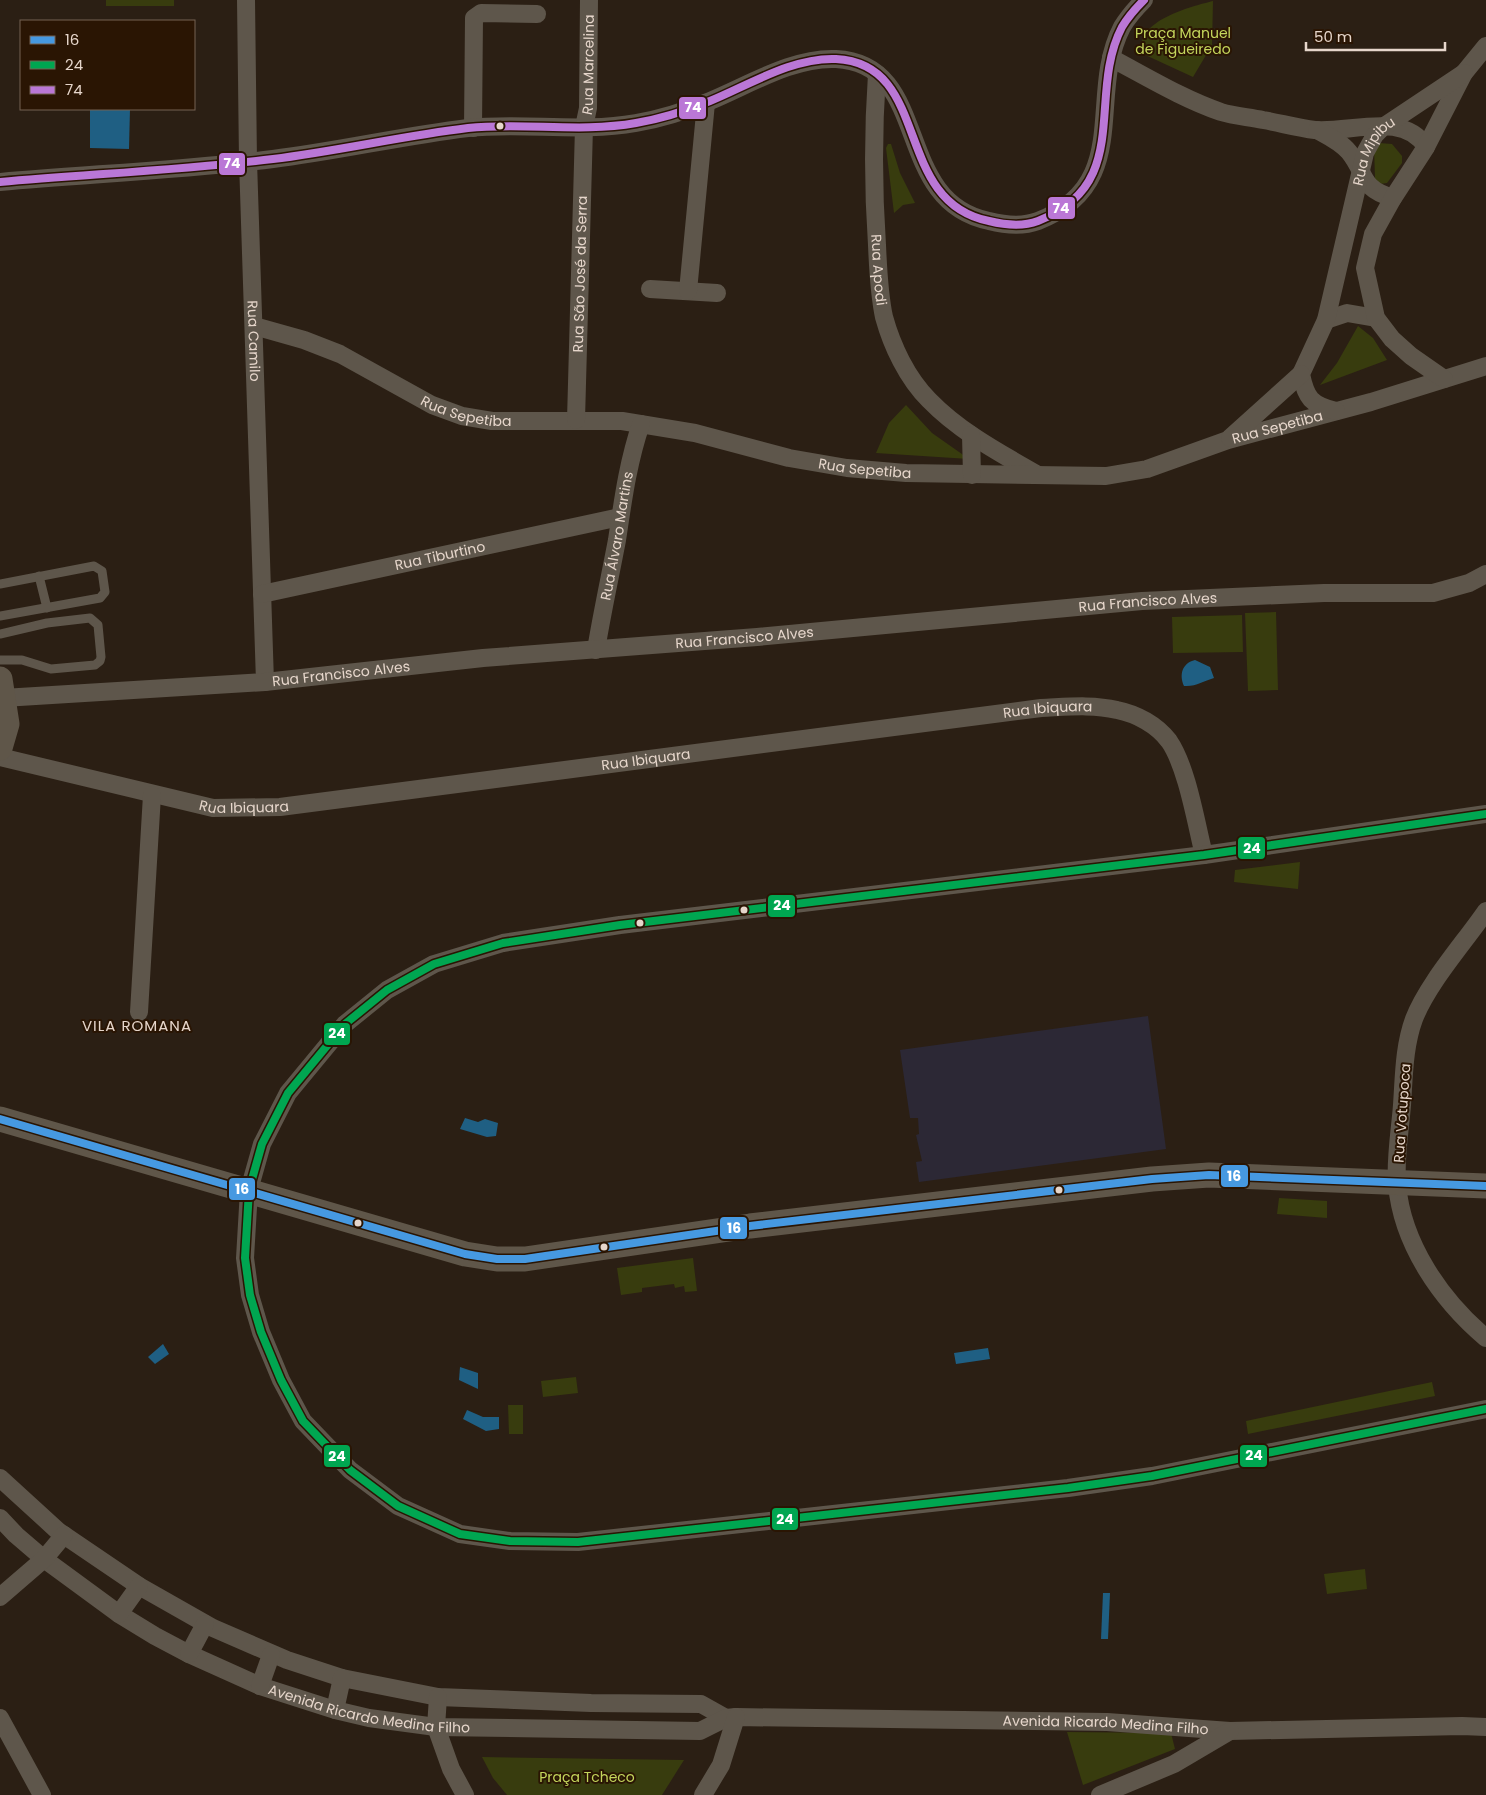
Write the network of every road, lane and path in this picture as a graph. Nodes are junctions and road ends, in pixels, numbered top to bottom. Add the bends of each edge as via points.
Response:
1 (246, 0) edge
2 (589, 0) edge
3 (1144, 0) edge
4 (537, 14) dead end
5 (1486, 46) edge
6 (1112, 58) junction
7 (1464, 73) junction
8 (877, 74) junction
9 (706, 103) junction
10 (584, 127) junction
11 (1383, 127) junction
12 (473, 128) junction
13 (1316, 130) junction
14 (1426, 147) junction
15 (248, 161) junction
16 (1360, 172) junction
17 (0, 182) edge
18 (1393, 198) junction
19 (1340, 268) junction
20 (1365, 268) junction
21 (650, 289) dead end
22 (688, 291) junction
23 (716, 293) dead end
24 (1376, 318) junction
25 (1326, 320) junction
26 (254, 326) junction
27 (1486, 366) edge
28 (1301, 374) junction
29 (1444, 379) junction
30 (1336, 411) junction
31 (576, 420) junction
32 (641, 424) junction
33 (971, 435) junction
34 (1228, 440) junction
35 (1002, 454) junction
36 (972, 474) junction
37 (1015, 475) junction
38 (1039, 476) junction
39 (620, 517) junction
40 (1486, 574) edge
41 (40, 576) junction
42 (0, 584) edge
43 (262, 594) junction
44 (47, 608) junction
45 (0, 616) edge
46 (0, 634) edge
47 (596, 650) junction
48 (0, 660) edge
49 (265, 682) junction
50 (1, 691) edge
51 (0, 748) edge
52 (0, 756) edge
53 (152, 795) junction
54 (1486, 814) edge
55 (1204, 854) junction
56 (1486, 911) edge
57 (139, 1012) dead end
58 (0, 1119) edge
59 (1397, 1182) junction
60 (1486, 1186) edge
61 (249, 1190) junction
62 (1486, 1338) edge
63 (1486, 1409) edge
64 (0, 1478) edge
65 (0, 1518) edge
66 (64, 1535) junction
67 (44, 1559) junction
68 (139, 1586) junction
69 (0, 1597) edge
70 (119, 1614) junction
71 (205, 1624) junction
72 (189, 1654) junction
73 (272, 1655) junction
74 (342, 1678) junction
75 (260, 1686) junction
76 (438, 1697) junction
77 (335, 1710) junction
78 (0, 1718) edge
79 (731, 1718) junction
80 (436, 1727) junction
81 (1486, 1727) edge
82 (1230, 1732) junction
83 (40, 1794) edge
84 (465, 1795) edge
85 (703, 1795) edge
86 (1100, 1795) edge

1 - 15 street, Rua Camilo
2 - 10 street, Rua Marcelina via 588,108
3 - 6 street via 1122,26
4 - 12 street via 481,13 474,18
5 - 7 street, Rua Mipibu
6 - 8 street via 1103,136 1097,163 1086,186 1073,201 1053,214 1033,223 1016,225 976,219 940,194 926,172 905,112 891,88
6 - 13 street via 1222,112
7 - 11 street, Rua Mipibu
7 - 14 street, Rua Mipibu
8 - 9 street via 855,63 836,59 807,62
8 - 33 street, Rua Apodi via 873,184 884,316 892,342 909,374 927,398
9 - 10 street via 640,122
9 - 22 street
10 - 12 street
10 - 31 street, Rua São José da Serra
11 - 13 street
11 - 14 street via 1412,131
11 - 16 street, Rua Mipibu via 1370,142
12 - 15 street
13 - 16 street via 1343,145
14 - 18 street, Rua Mipibu
15 - 17 street
15 - 26 street, Rua Camilo
16 - 18 street via 1372,190
16 - 19 street, Rua Mipibu
18 - 20 street, Rua Mipibu via 1373,234
19 - 20 street
19 - 25 street, Rua Mipibu
20 - 24 street, Rua Mipibu
21 - 22 street
22 - 23 street
24 - 25 street via 1347,313
24 - 29 street, Rua Mipibu via 1392,339
25 - 28 street, Rua Mipibu
26 - 31 street, Rua Sepetiba via 340,354 432,405 462,416 492,421
26 - 43 street, Rua Camilo
27 - 29 street, Rua Sepetiba
28 - 30 street via 1309,398 1323,408
28 - 34 street, Rua Mipibu
29 - 30 street, Rua Sepetiba
30 - 34 street, Rua Sepetiba
31 - 32 street, Rua Sepetiba
32 - 36 street, Rua Sepetiba via 847,468
32 - 39 street, Rua Álvaro Martins via 633,447
33 - 35 street, Rua Apodi
33 - 36 street
34 - 38 street, Rua Sepetiba via 1147,469 1106,476
35 - 37 street, Rua Apodi
35 - 38 street, Rua Apodi
36 - 37 street, Rua Sepetiba
37 - 38 street, Rua Sepetiba
39 - 43 street, Rua Tiburtino
39 - 47 street, Rua Álvaro Martins
40 - 47 street, Rua Francisco Alves via 1469,583 1433,593 1324,593 1142,601
41 - 42 lane
41 - 44 lane
41 - 44 lane via 94,566 102,571 103,597
43 - 49 street, Rua Camilo
44 - 45 lane
46 - 48 lane via 47,622 90,618 98,625 101,656 95,665 51,669 22,660
47 - 49 street, Rua Francisco Alves via 483,658
49 - 50 street, Rua Francisco Alves
50 - 51 street via 7,724
52 - 53 street, Rua Ibiquara
53 - 55 street, Rua Ibiquara via 213,808 280,807 1041,708 1086,706 1118,710 1148,721 1169,741 1182,768
53 - 57 street
54 - 55 street
55 - 61 street via 620,926 503,943 434,964 387,990 345,1024 288,1093 262,1144
56 - 59 street, Rua Votupoca via 1425,997 1414,1019 1406,1049
58 - 61 street
59 - 60 street
59 - 61 street via 1209,1175 1152,1178 750,1226 526,1259 497,1260 465,1254
59 - 62 street, Rua Votupoca via 1406,1228 1434,1281 1450,1304
61 - 63 street via 246,1258 250,1295 261,1332 303,1421 350,1470 398,1506 460,1534 510,1542 578,1542 1068,1488 1162,1474
64 - 66 street, Avenida Ricardo Medina Filho
65 - 67 street, Avenida Ricardo Medina Filho
66 - 67 street
66 - 68 street, Avenida Ricardo Medina Filho
67 - 69 street
67 - 70 street, Avenida Ricardo Medina Filho
68 - 70 street
68 - 71 street, Avenida Ricardo Medina Filho
70 - 72 street, Avenida Ricardo Medina Filho
71 - 72 street
71 - 73 street, Avenida Ricardo Medina Filho
72 - 75 street, Avenida Ricardo Medina Filho
73 - 74 street, Avenida Ricardo Medina Filho
73 - 75 street
74 - 76 street, Avenida Ricardo Medina Filho
74 - 77 street
75 - 77 street, Avenida Ricardo Medina Filho
76 - 79 street, Avenida Ricardo Medina Filho via 591,1704 701,1704
76 - 80 street
77 - 80 street, Avenida Ricardo Medina Filho
78 - 83 street
79 - 80 street, Avenida Ricardo Medina Filho via 700,1731
79 - 82 street, Avenida Ricardo Medina Filho via 1107,1722
79 - 85 street via 721,1765
80 - 84 street via 451,1769
81 - 82 street, Avenida Ricardo Medina Filho
82 - 86 street via 1174,1764

